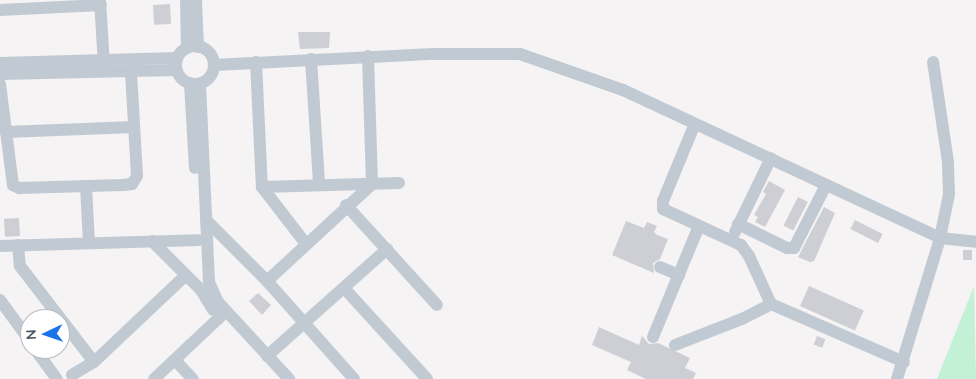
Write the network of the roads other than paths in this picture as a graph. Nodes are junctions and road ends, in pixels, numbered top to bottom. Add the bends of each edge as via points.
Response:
1 (186, 0) edge
2 (196, 0) edge
3 (101, 3) edge
4 (0, 10) edge
5 (193, 47) junction
6 (368, 56) junction
7 (311, 59) junction
8 (256, 62) junction
9 (933, 62) dead end
10 (0, 63) edge
11 (177, 64) junction
12 (214, 65) junction
13 (104, 66) junction
14 (131, 71) junction
15 (0, 74) edge
16 (0, 84) edge
17 (195, 84) junction
18 (694, 126) junction
19 (134, 128) junction
20 (6, 132) junction
21 (771, 158) junction
22 (399, 183) dead end
23 (319, 184) junction
24 (372, 184) junction
25 (826, 185) junction
26 (86, 186) junction
27 (262, 188) junction
28 (346, 205) junction
29 (206, 220) junction
30 (738, 224) junction
31 (700, 226) junction
32 (732, 238) junction
33 (940, 238) junction
34 (198, 240) junction
35 (152, 241) junction
36 (976, 242) edge
37 (88, 243) junction
38 (306, 244) junction
39 (18, 245) junction
40 (0, 246) edge
41 (387, 249) junction
42 (660, 267) dead end
43 (679, 275) junction
44 (185, 276) junction
45 (267, 281) junction
46 (344, 288) junction
47 (206, 289) junction
48 (0, 300) edge
49 (771, 304) junction
50 (437, 305) dead end
51 (220, 317) junction
52 (305, 325) junction
53 (20, 328) edge
54 (652, 337) dead end
55 (674, 345) dead end
56 (267, 356) junction
57 (42, 359) edge
58 (175, 360) junction
59 (94, 362) junction
60 (904, 362) junction
61 (72, 375) dead end
62 (57, 379) edge
63 (154, 379) edge
64 (193, 379) edge
65 (278, 379) edge
66 (289, 379) edge
67 (354, 379) edge
68 (427, 379) edge
69 (897, 379) edge

1 - 5 street
2 - 5 street
3 - 4 street
3 - 13 street
5 - 11 street
5 - 12 street via 209,52
6 - 7 street
6 - 18 street via 520,54 623,90
6 - 24 street
7 - 8 street
7 - 23 street
8 - 12 street
8 - 27 street
9 - 33 street via 948,162 949,194
10 - 13 street
11 - 13 street
11 - 14 street
11 - 17 street
12 - 17 street via 212,75
13 - 14 street
13 - 15 street
14 - 19 street
16 - 20 street
17 - 29 street
17 - 34 street
18 - 21 street
18 - 31 street via 662,205 666,212
19 - 20 street
19 - 26 street via 136,181
20 - 26 street via 10,176 16,188
21 - 25 street
21 - 30 street
22 - 24 street
23 - 24 street
23 - 27 street
24 - 28 street
25 - 30 street via 794,248 787,248
25 - 33 street
26 - 37 street
27 - 38 street
28 - 38 street
28 - 41 street
29 - 45 street
29 - 47 street
30 - 32 street
31 - 32 street
31 - 43 street
32 - 49 street via 749,256
33 - 36 street
33 - 60 street via 912,324
34 - 35 street
34 - 47 street
35 - 37 street
35 - 44 street
37 - 39 street
38 - 45 street
39 - 40 street
39 - 59 street via 20,266
41 - 46 street
41 - 50 street
42 - 43 street
43 - 54 street
44 - 47 street
44 - 59 street
45 - 52 street
46 - 52 street
46 - 68 street
47 - 51 street
47 - 56 street
48 - 53 street
49 - 55 street via 742,319
49 - 60 street
51 - 58 street
51 - 65 street
52 - 56 street
52 - 67 street
56 - 66 street
57 - 62 street
58 - 63 street
58 - 64 street
59 - 61 street
60 - 69 street

